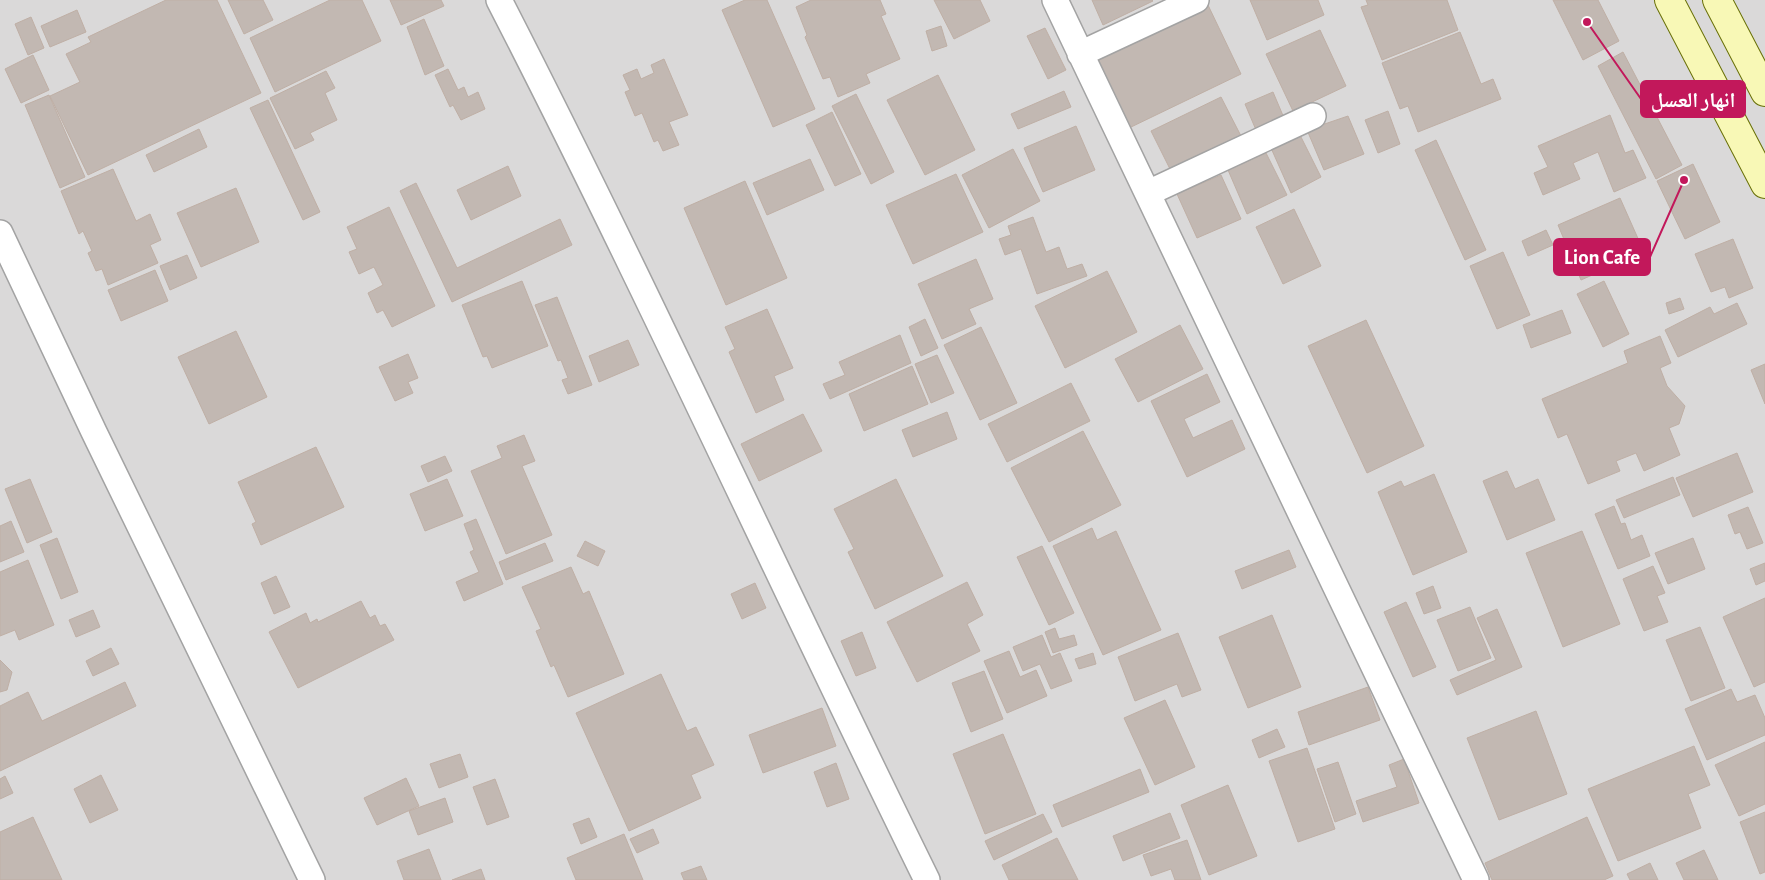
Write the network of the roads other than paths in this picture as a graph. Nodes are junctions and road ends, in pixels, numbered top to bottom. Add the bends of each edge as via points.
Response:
1 (499, 0) edge
2 (1055, 0) edge
3 (1196, 0) edge
4 (1669, 0) edge
5 (1717, 0) edge
6 (1080, 54) junction
7 (1765, 92) edge
8 (1313, 116) dead end
9 (1765, 184) edge
10 (1148, 193) junction
11 (0, 233) edge
12 (312, 880) edge
13 (927, 880) edge
14 (1476, 880) edge

1 - 13 street via 562,123
2 - 6 street
3 - 6 street
4 - 9 main road
5 - 7 main road
6 - 10 street
8 - 10 street
10 - 14 street
11 - 12 street

